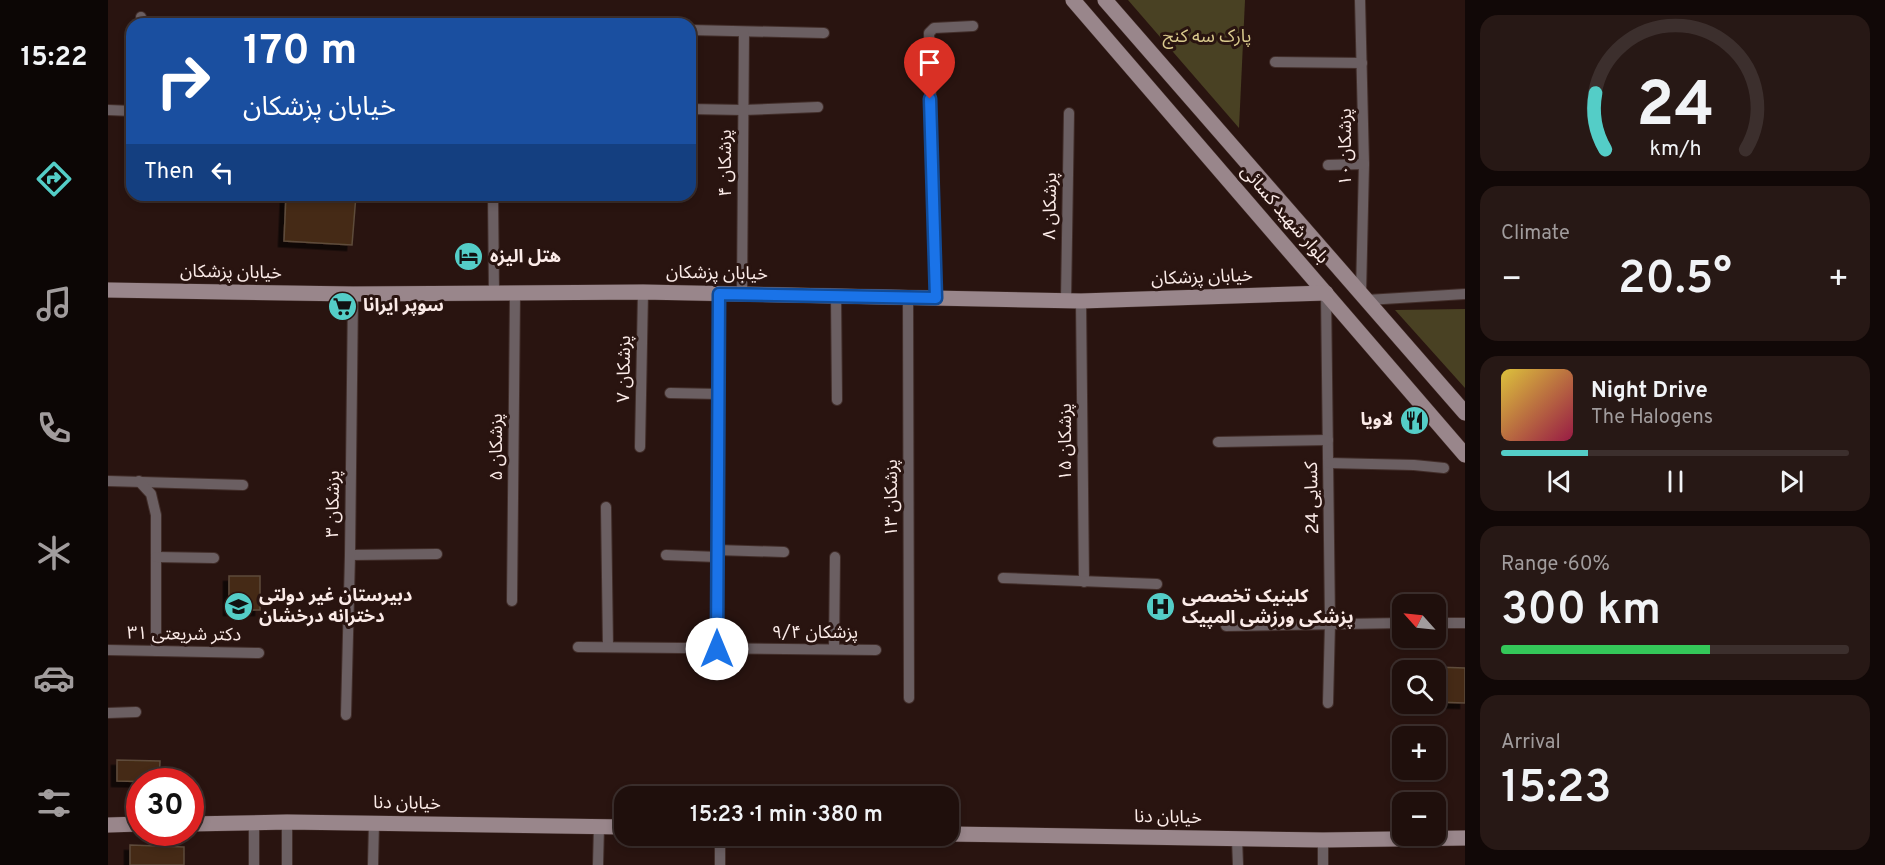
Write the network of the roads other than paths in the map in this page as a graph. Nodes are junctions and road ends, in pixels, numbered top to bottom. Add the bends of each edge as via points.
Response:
1 (1073, 0) edge
2 (1105, 0) edge
3 (1360, 0) edge
4 (973, 26) dead end
5 (696, 30) edge
6 (744, 32) junction
7 (824, 33) dead end
8 (1275, 62) dead end
9 (1362, 63) junction
10 (818, 107) dead end
11 (696, 109) edge
12 (108, 110) edge
13 (743, 110) junction
14 (126, 111) edge
15 (1069, 113) dead end
16 (1364, 164) junction
17 (1328, 165) dead end
18 (493, 201) edge
19 (108, 290) edge
20 (643, 292) junction
21 (494, 293) junction
22 (353, 294) junction
23 (514, 294) junction
24 (719, 294) junction
25 (742, 294) junction
26 (1326, 294) junction
27 (1465, 294) edge
28 (836, 296) junction
29 (1364, 297) junction
30 (908, 298) junction
31 (936, 298) junction
32 (1074, 300) junction
33 (670, 393) dead end
34 (718, 394) junction
35 (837, 400) dead end
36 (1465, 412) edge
37 (1328, 440) junction
38 (1218, 442) dead end
39 (639, 447) dead end
40 (1465, 455) edge
41 (1329, 463) junction
42 (1444, 468) dead end
43 (108, 481) edge
44 (139, 481) junction
45 (243, 485) dead end
46 (606, 507) dead end
47 (784, 552) dead end
48 (436, 554) dead end
49 (717, 554) junction
50 (350, 555) junction
51 (666, 555) dead end
52 (156, 557) junction
53 (835, 557) dead end
54 (214, 558) dead end
55 (1003, 578) dead end
56 (1084, 582) junction
57 (1157, 584) dead end
58 (512, 601) dead end
59 (1330, 623) junction
60 (1392, 623) edge
61 (1446, 623) edge
62 (1465, 623) edge
63 (1226, 626) dead end
64 (578, 647) dead end
65 (608, 647) junction
66 (834, 648) junction
67 (717, 649) junction
68 (108, 650) edge
69 (876, 650) dead end
70 (156, 651) junction
71 (260, 653) dead end
72 (909, 698) dead end
73 (1328, 703) dead end
74 (136, 712) dead end
75 (108, 713) edge
76 (346, 715) dead end
77 (287, 822) junction
78 (254, 823) junction
79 (374, 823) junction
80 (126, 824) edge
81 (204, 824) edge
82 (108, 825) edge
83 (599, 826) junction
84 (614, 827) edge
85 (959, 834) edge
86 (1237, 838) junction
87 (1465, 838) edge
88 (1323, 840) junction
89 (720, 846) edge
90 (254, 865) edge
91 (287, 865) edge
92 (373, 865) edge
93 (598, 865) edge
94 (720, 865) edge
95 (1238, 865) edge
96 (1323, 865) edge

1 - 26 street, بلوار شهید کسائی
2 - 29 street, بلوار شهید کسائی
3 - 9 street, ۱۰ پزشکان
4 - 31 street via 934,28 929,33
5 - 6 street
6 - 7 street
6 - 13 street, ۴ پزشکان
8 - 9 street
9 - 16 street, ۱۰ پزشکان
10 - 13 street
11 - 13 street
12 - 14 street
13 - 25 street, ۴ پزشکان
15 - 32 street, ۸ پزشکان
16 - 17 street
16 - 29 street, ۱۰ پزشکان
18 - 21 street
19 - 22 street, خیابان پزشکان
20 - 23 street, خیابان پزشکان
20 - 24 street, خیابان پزشکان
20 - 39 street, ۷ پزشکان
21 - 22 street, خیابان پزشکان
21 - 23 street, خیابان پزشکان
22 - 50 street, ۳ پزشکان
23 - 58 street, ۵ پزشکان
24 - 25 street, خیابان پزشکان
24 - 34 street
25 - 28 street, خیابان پزشکان
26 - 32 street, خیابان پزشکان
26 - 37 street, کسایی 24
26 - 40 street, بلوار شهید کسائی
27 - 29 street
28 - 30 street, خیابان پزشکان
28 - 35 street
29 - 36 street, بلوار شهید کسائی
30 - 31 street, خیابان پزشکان
30 - 72 street, ۱۳ پزشکان
31 - 32 street, خیابان پزشکان
32 - 56 street, ۱۵ پزشکان
33 - 34 street
34 - 49 street
37 - 38 street
37 - 41 street, کسایی 24
41 - 42 street
41 - 59 street, کسایی 24
43 - 44 street
44 - 45 street
44 - 52 street via 152,494
46 - 65 street
47 - 49 street
48 - 50 street
49 - 51 street
49 - 67 street
50 - 76 street, ۳ پزشکان
52 - 54 street
52 - 70 street
53 - 66 street
55 - 56 street
56 - 57 street
59 - 60 street
59 - 63 street
59 - 73 street, کسایی 24
61 - 62 street
64 - 65 street, ۹/۴ پزشکان
65 - 67 street, ۹/۴ پزشکان
66 - 67 street, ۹/۴ پزشکان
66 - 69 street, ۹/۴ پزشکان
68 - 70 street, ۳۱ دکتر شریعتی
70 - 71 street, ۳۱ دکتر شریعتی
74 - 75 street
77 - 78 street, خیابان دنا
77 - 79 street, خیابان دنا
77 - 91 street
78 - 81 street, خیابان دنا
78 - 90 street
79 - 83 street, خیابان دنا
79 - 92 street
80 - 82 street
83 - 84 street, خیابان دنا
83 - 93 street
85 - 86 street, خیابان دنا
86 - 88 street, خیابان دنا
86 - 95 street
87 - 88 street, خیابان دنا
88 - 96 street
89 - 94 street

